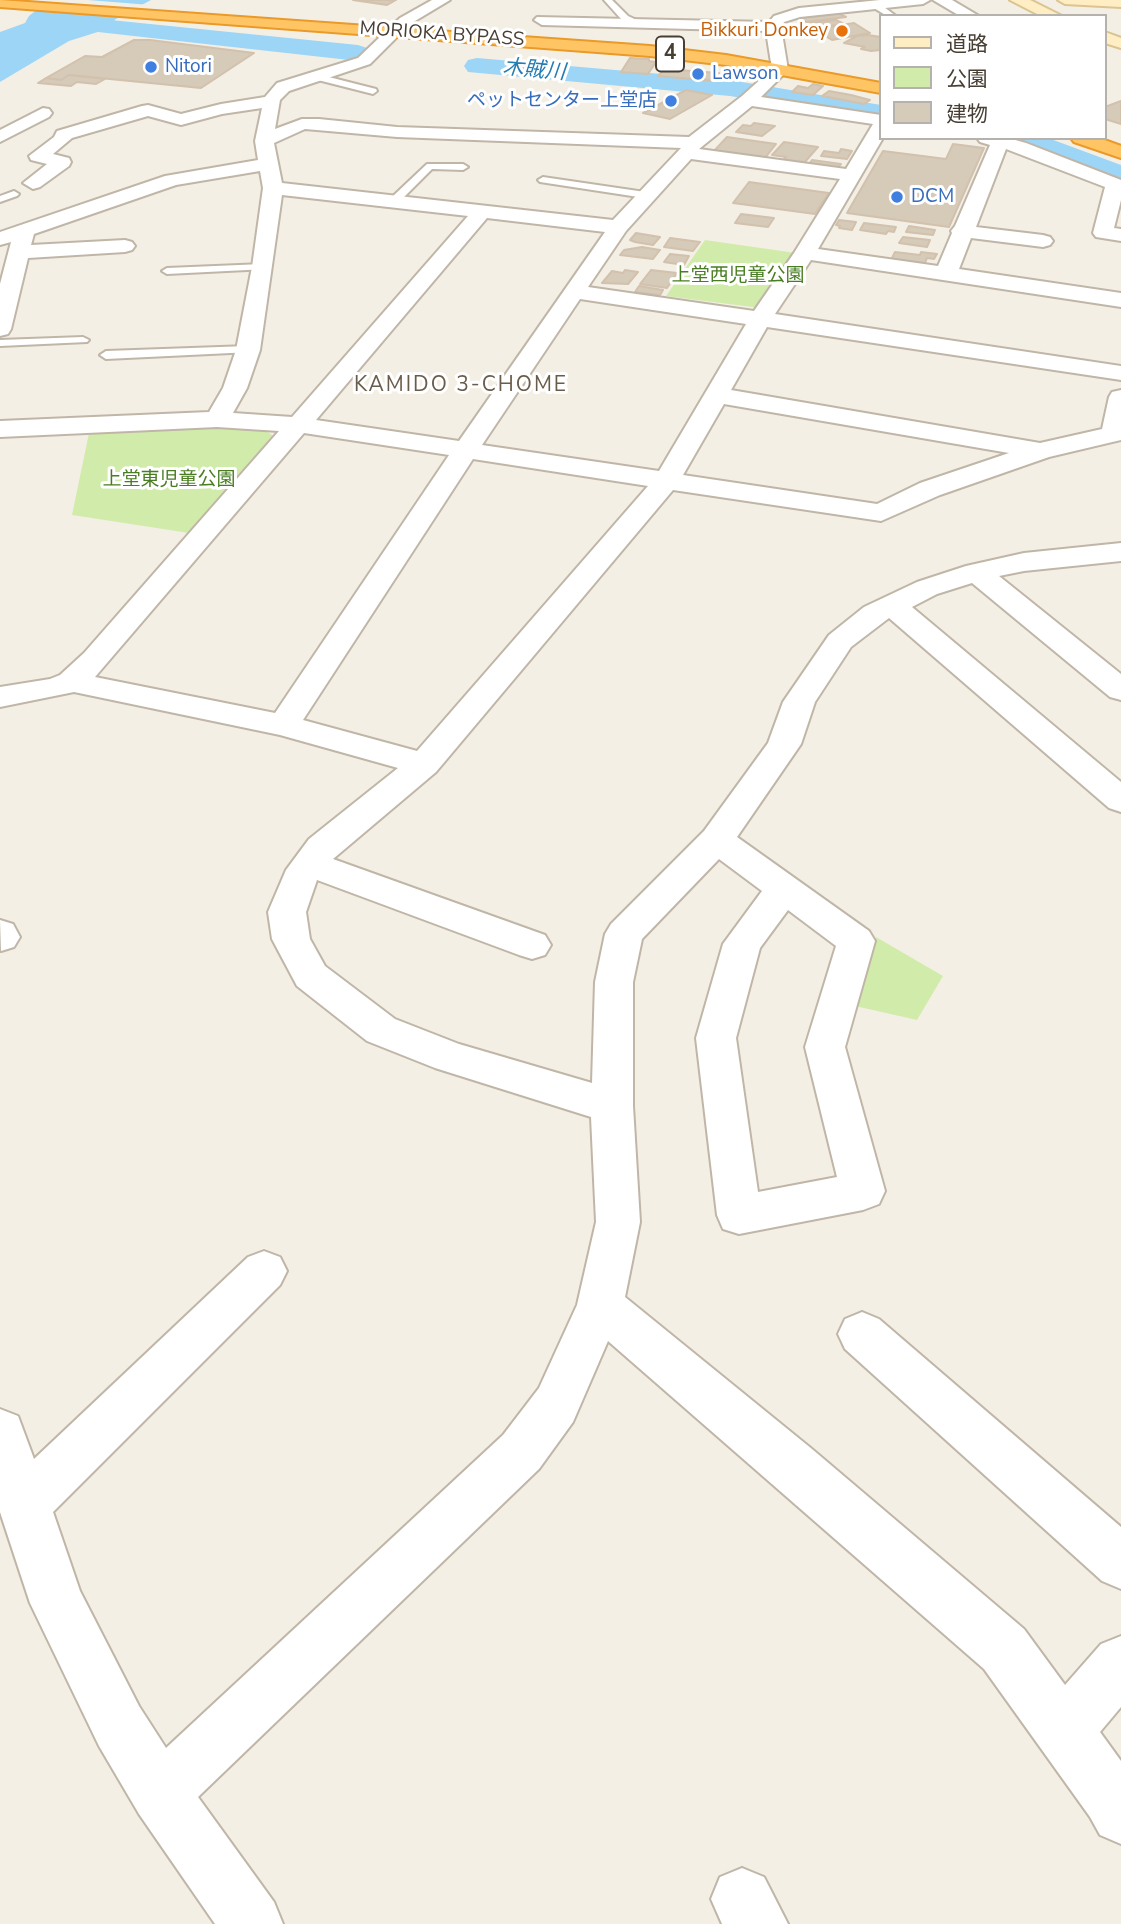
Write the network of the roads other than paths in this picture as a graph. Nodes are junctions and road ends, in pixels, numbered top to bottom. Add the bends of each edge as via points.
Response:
1 (443, 0) edge
2 (608, 0) edge
3 (940, 0) edge
4 (1017, 0) edge
5 (1065, 0) edge
6 (914, 1) edge
7 (29, 2) edge
8 (0, 3) edge
9 (1121, 3) edge
10 (877, 6) junction
11 (719, 9) dead end
12 (889, 14) edge
13 (968, 14) edge
14 (1050, 14) edge
15 (541, 20) dead end
16 (639, 23) junction
17 (729, 24) junction
18 (773, 27) junction
19 (398, 28) junction
20 (778, 66) junction
21 (313, 76) junction
22 (880, 81) edge
23 (880, 88) edge
24 (373, 91) dead end
25 (754, 94) junction
26 (185, 97) dead end
27 (272, 101) junction
28 (221, 109) junction
29 (43, 113) dead end
30 (880, 120) edge
31 (880, 128) edge
32 (0, 137) edge
33 (993, 140) edge
34 (1086, 140) edge
35 (264, 141) junction
36 (690, 148) junction
37 (1121, 152) edge
38 (267, 164) junction
39 (463, 167) dead end
40 (851, 175) junction
41 (543, 180) dead end
42 (33, 183) dead end
43 (273, 188) junction
44 (14, 194) dead end
45 (645, 195) junction
46 (0, 199) edge
47 (395, 200) junction
48 (482, 212) junction
49 (618, 227) junction
50 (24, 231) junction
51 (961, 231) junction
52 (1121, 235) edge
53 (0, 239) edge
54 (1043, 241) dead end
55 (125, 246) dead end
56 (19, 253) junction
57 (806, 253) junction
58 (263, 267) junction
59 (167, 271) dead end
60 (946, 274) junction
61 (574, 291) junction
62 (1121, 300) edge
63 (761, 318) junction
64 (0, 329) edge
65 (83, 340) dead end
66 (0, 343) edge
67 (248, 350) junction
68 (106, 355) dead end
69 (1121, 373) edge
70 (717, 395) junction
71 (1121, 397) edge
72 (217, 419) junction
73 (300, 425) junction
74 (0, 429) edge
75 (468, 449) junction
76 (1041, 451) junction
77 (667, 480) junction
78 (1121, 551) edge
79 (976, 572) junction
80 (892, 605) junction
81 (71, 682) junction
82 (1121, 690) edge
83 (0, 697) edge
84 (283, 725) junction
85 (424, 764) junction
86 (1121, 800) edge
87 (718, 840) junction
88 (310, 864) junction
89 (784, 888) junction
90 (532, 945) dead end
91 (612, 1106) junction
92 (264, 1271) dead end
93 (600, 1305) junction
94 (863, 1334) dead end
95 (0, 1433) edge
96 (23, 1506) junction
97 (1121, 1562) edge
98 (1121, 1664) edge
99 (1063, 1731) junction
100 (160, 1793) junction
101 (1121, 1814) edge
102 (252, 1924) edge

1 - 19 street
2 - 16 lane via 625,18
3 - 13 street
4 - 14 main road
5 - 9 main road
6 - 10 street
7 - 8 highway, MORIOKA BYPASS / 4
7 - 19 highway, MORIOKA BYPASS / 4
10 - 12 lane
10 - 18 street via 799,13 779,19
11 - 17 street via 718,16
15 - 16 street
16 - 17 street
17 - 18 street
18 - 20 street
19 - 20 highway, MORIOKA BYPASS / 4
19 - 21 street via 364,61
20 - 22 highway, MORIOKA BYPASS / 4
20 - 23 highway, MORIOKA BYPASS / 4
20 - 25 street
21 - 24 lane
21 - 27 street via 283,87
25 - 30 street
25 - 36 street
26 - 28 street
27 - 28 street
27 - 35 street
28 - 42 street via 181,120 148,110 63,135 38,156 62,162
29 - 32 street
31 - 40 street
33 - 51 street
33 - 52 street via 1115,184 1103,233
34 - 37 highway
35 - 36 street via 302,124 319,124
35 - 38 street
36 - 40 street
36 - 45 street
38 - 43 street
38 - 50 street via 173,180
39 - 47 lane via 430,166
40 - 57 street
41 - 45 lane
43 - 47 street
43 - 58 street
44 - 46 lane
45 - 49 street
47 - 48 street
48 - 49 street
48 - 73 street
49 - 61 street
50 - 53 street
50 - 56 street
51 - 54 street
51 - 60 street
55 - 56 street
56 - 64 street
57 - 60 street
57 - 63 street
58 - 59 lane
58 - 67 street
60 - 62 street
61 - 63 street
61 - 75 street
63 - 69 street
63 - 70 street
65 - 66 lane
67 - 68 lane
67 - 72 street
70 - 76 street
70 - 77 street
71 - 76 street via 1114,434
72 - 73 street
72 - 74 street
73 - 75 street
73 - 81 street
75 - 77 street
75 - 84 street
76 - 77 street via 930,489 881,513
77 - 85 street
78 - 79 street
79 - 80 street
79 - 82 street
80 - 86 street
80 - 87 street via 839,641 799,702 784,744
81 - 83 street
81 - 84 street
84 - 85 street
85 - 88 street via 322,848
87 - 89 street
87 - 91 street via 624,933 614,982
88 - 90 street
88 - 91 street via 287,912 291,939 311,976 335,997 382,1030 449,1057
89 - 89 street via 856,941 825,1047 863,1191 739,1215 716,1038 742,944
91 - 93 street via 618,1222
92 - 96 street
93 - 99 street via 1003,1649
93 - 100 street via 556,1405 521,1452
94 - 97 street
95 - 96 street
96 - 100 street via 58,1603 119,1726
98 - 99 street
99 - 101 street
100 - 102 street

